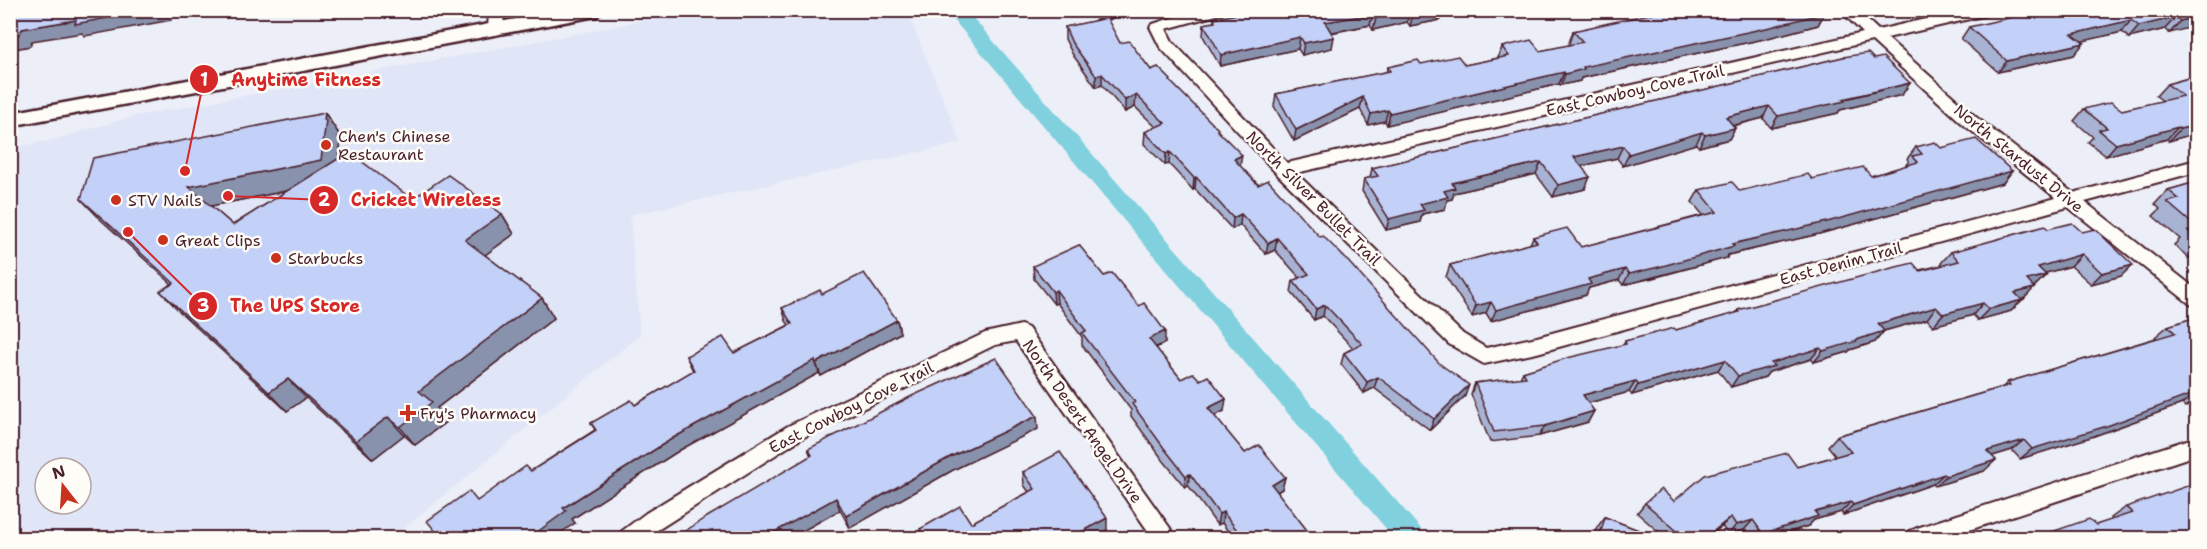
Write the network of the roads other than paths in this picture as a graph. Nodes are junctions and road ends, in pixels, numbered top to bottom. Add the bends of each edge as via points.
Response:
1 (496, 10) edge
2 (596, 10) edge
3 (1219, 10) edge
4 (1847, 10) edge
5 (1987, 10) edge
6 (496, 30) junction
7 (1875, 36) junction
8 (10, 120) edge
9 (2196, 166) edge
10 (1282, 170) junction
11 (2071, 200) junction
12 (2196, 299) edge
13 (1021, 333) joint
14 (1484, 356) joint
15 (2196, 446) edge
16 (629, 538) edge
17 (1165, 538) edge
18 (1917, 538) edge

1 - 6 street
2 - 6 street
3 - 10 street, North Silver Bullet Trail via 1158,27 1165,43
4 - 7 street, North Stardust Drive
5 - 7 street, East Cowboy Cove Trail
6 - 8 street
7 - 10 street, East Cowboy Cove Trail
7 - 11 street, North Stardust Drive via 1970,121
9 - 11 street, East Denim Trail
10 - 14 street, North Silver Bullet Trail via 1456,339
11 - 12 street, North Stardust Drive
11 - 14 street, East Denim Trail via 1538,345
13 - 16 street, East Cowboy Cove Trail via 992,338 795,432
13 - 17 street, North Desert Angel Drive
15 - 18 street

